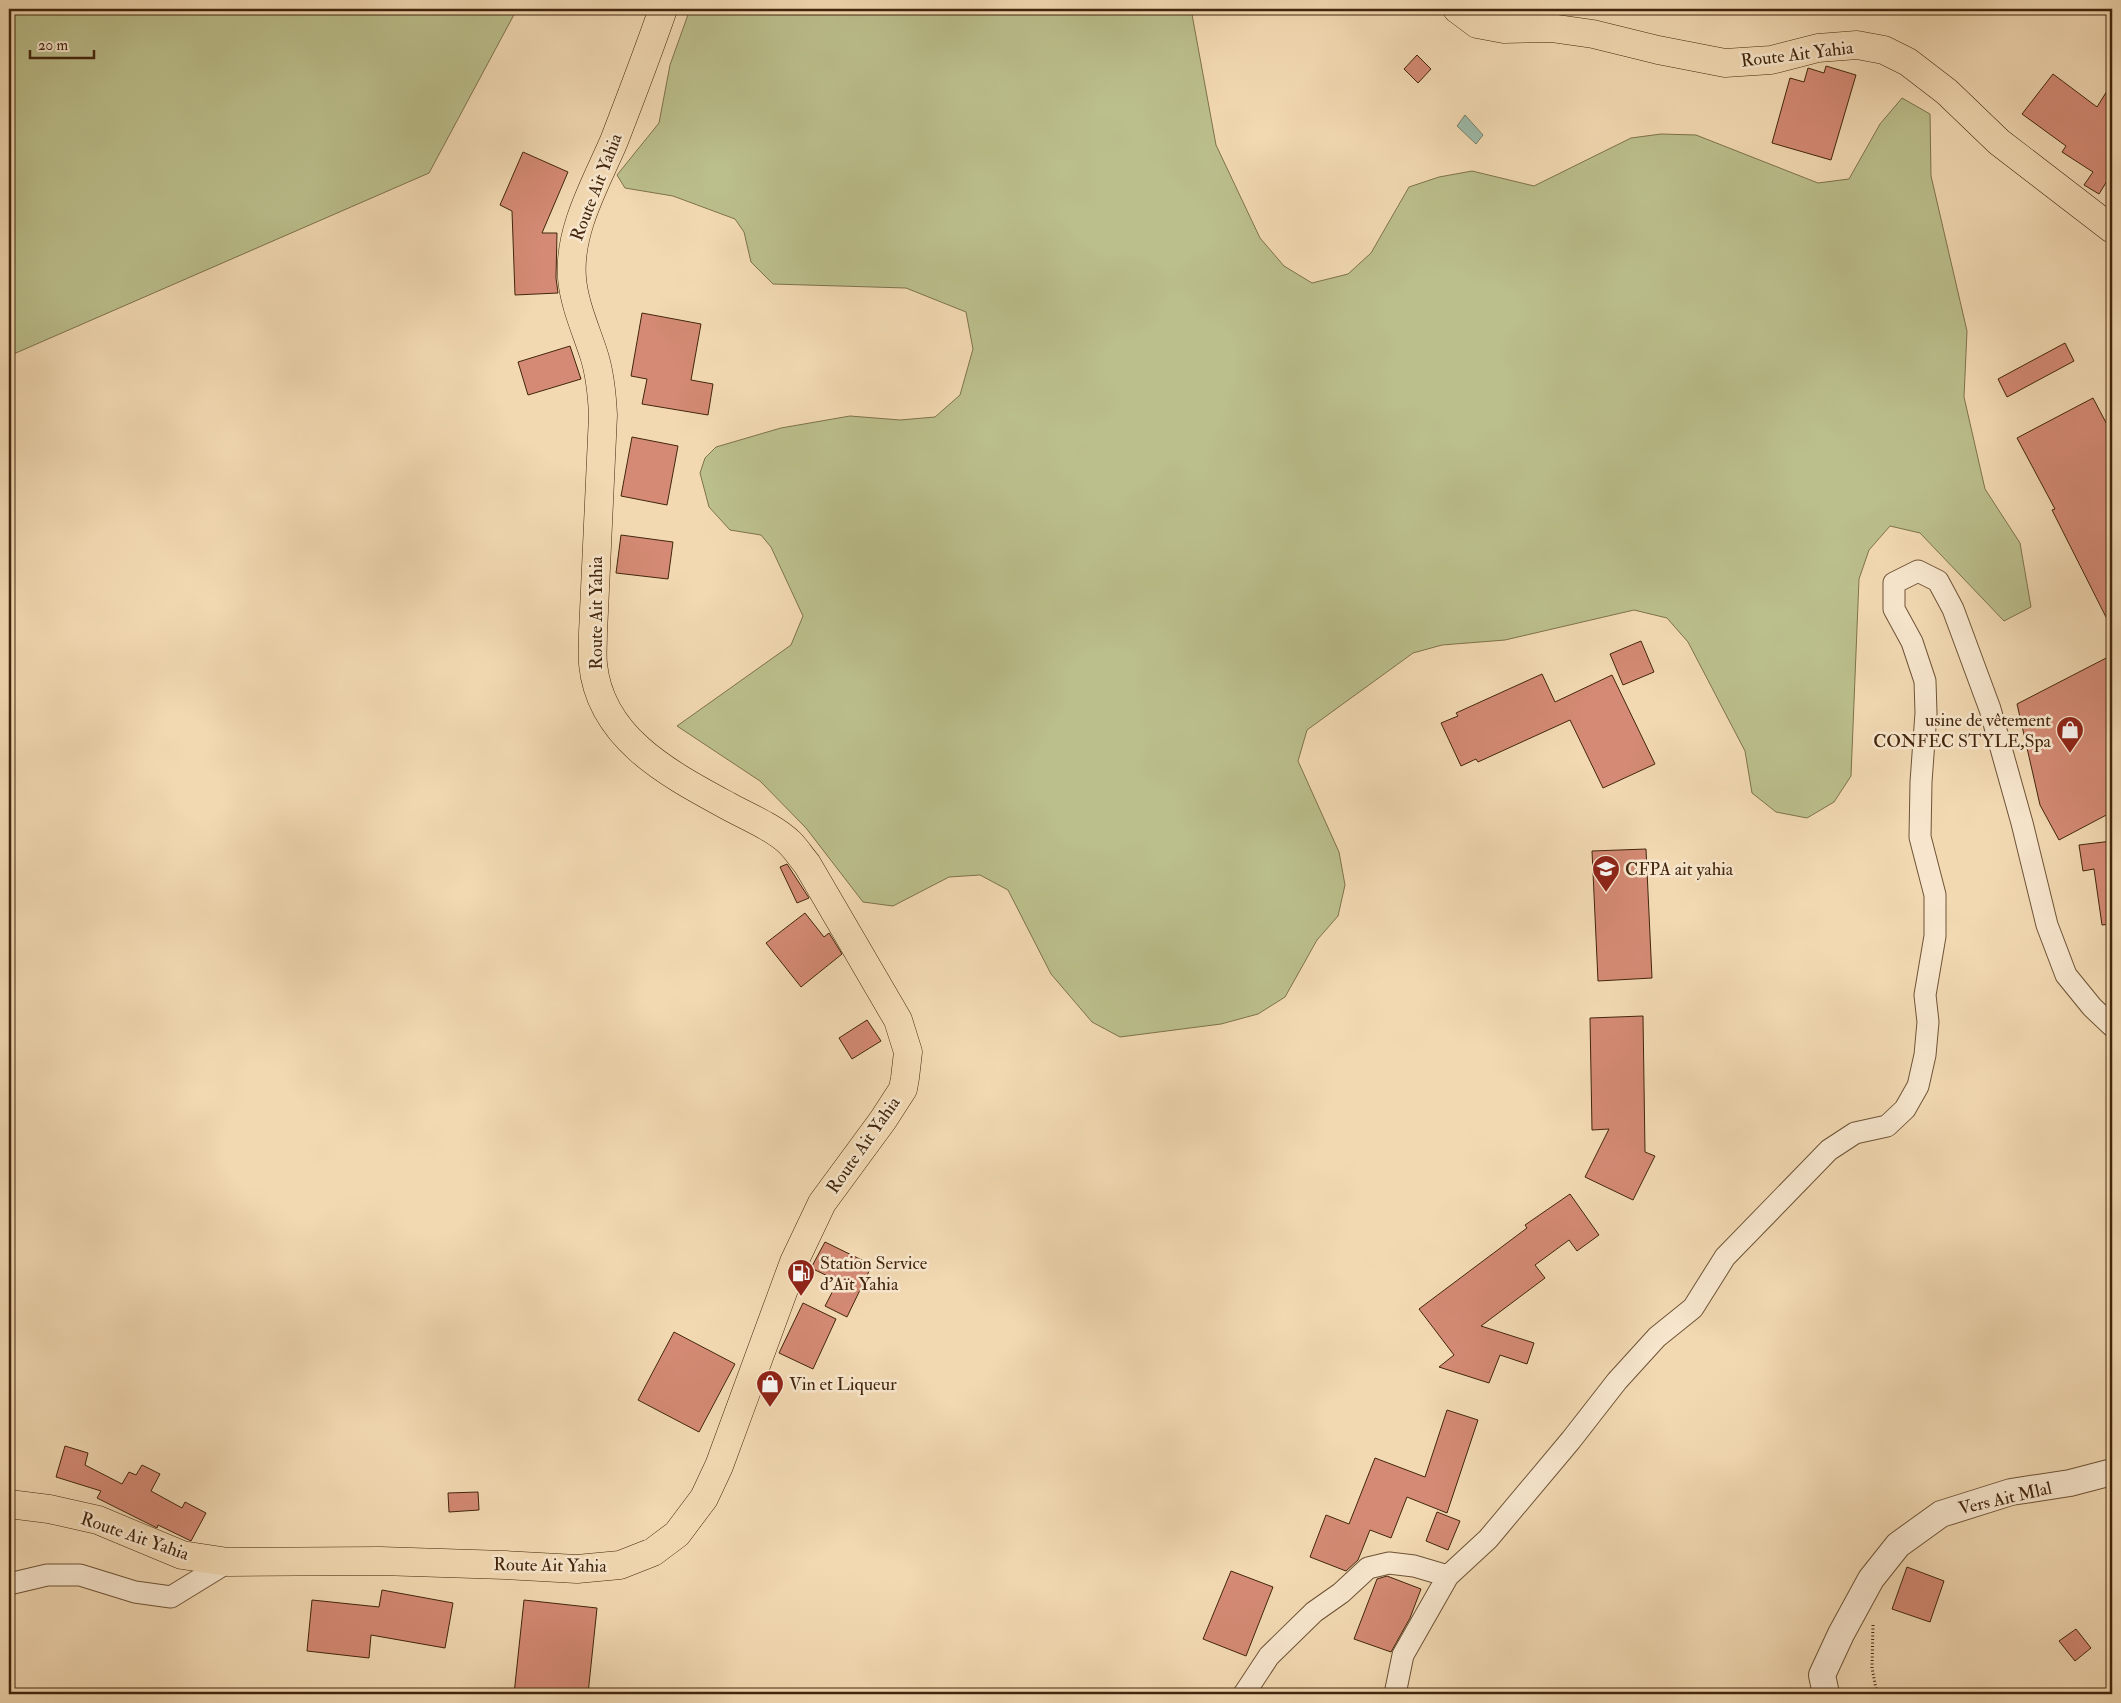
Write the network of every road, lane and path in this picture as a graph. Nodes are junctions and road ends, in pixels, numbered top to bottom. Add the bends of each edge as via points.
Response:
1 (663, 9) edge
2 (1457, 9) edge
3 (2112, 229) edge
4 (2112, 1026) edge
5 (2112, 1472) edge
6 (9, 1504) edge
7 (228, 1562) junction
8 (1448, 1576) junction
9 (9, 1584) edge
10 (1874, 1619) dead end
11 (1244, 1694) edge
12 (1395, 1694) edge
13 (1826, 1694) edge
14 (1877, 1694) edge

1 - 7 main road, Route Ait Yahia via 589,199 572,253 572,279 594,356 604,415 593,633 593,664 598,690 613,721 630,743 656,764 790,843 807,864 898,1020 908,1052 903,1089 822,1203 794,1262 719,1466 704,1498 677,1534 653,1552 620,1565 577,1569 380,1561
2 - 3 main road, Route Ait Yahia via 1478,24 1504,29 1551,28 1593,34 1726,63 1771,60 1818,48 1857,45 1884,50 1908,62 1947,92 1999,142
4 - 8 street via 2066,975 2047,925 1990,708 1953,610 1938,581 1918,571 1894,583 1894,609 1912,642 1925,681 1920,837 1935,895 1936,936 1925,996 1928,1022 1918,1086 1905,1109 1887,1126 1855,1133 1829,1150 1725,1257 1693,1308 1657,1337 1494,1531
5 - 13 street, Vers Ait Mlal via 2070,1483 2010,1492 1941,1514 1898,1546 1871,1579 1841,1634 1822,1675
6 - 7 main road, Route Ait Yahia via 98,1520 182,1555
7 - 9 street via 171,1597 135,1592 80,1575 47,1576
8 - 11 street via 1389,1563 1368,1568 1314,1612 1276,1650
8 - 12 street via 1403,1655
10 - 14 path via 1872,1668

